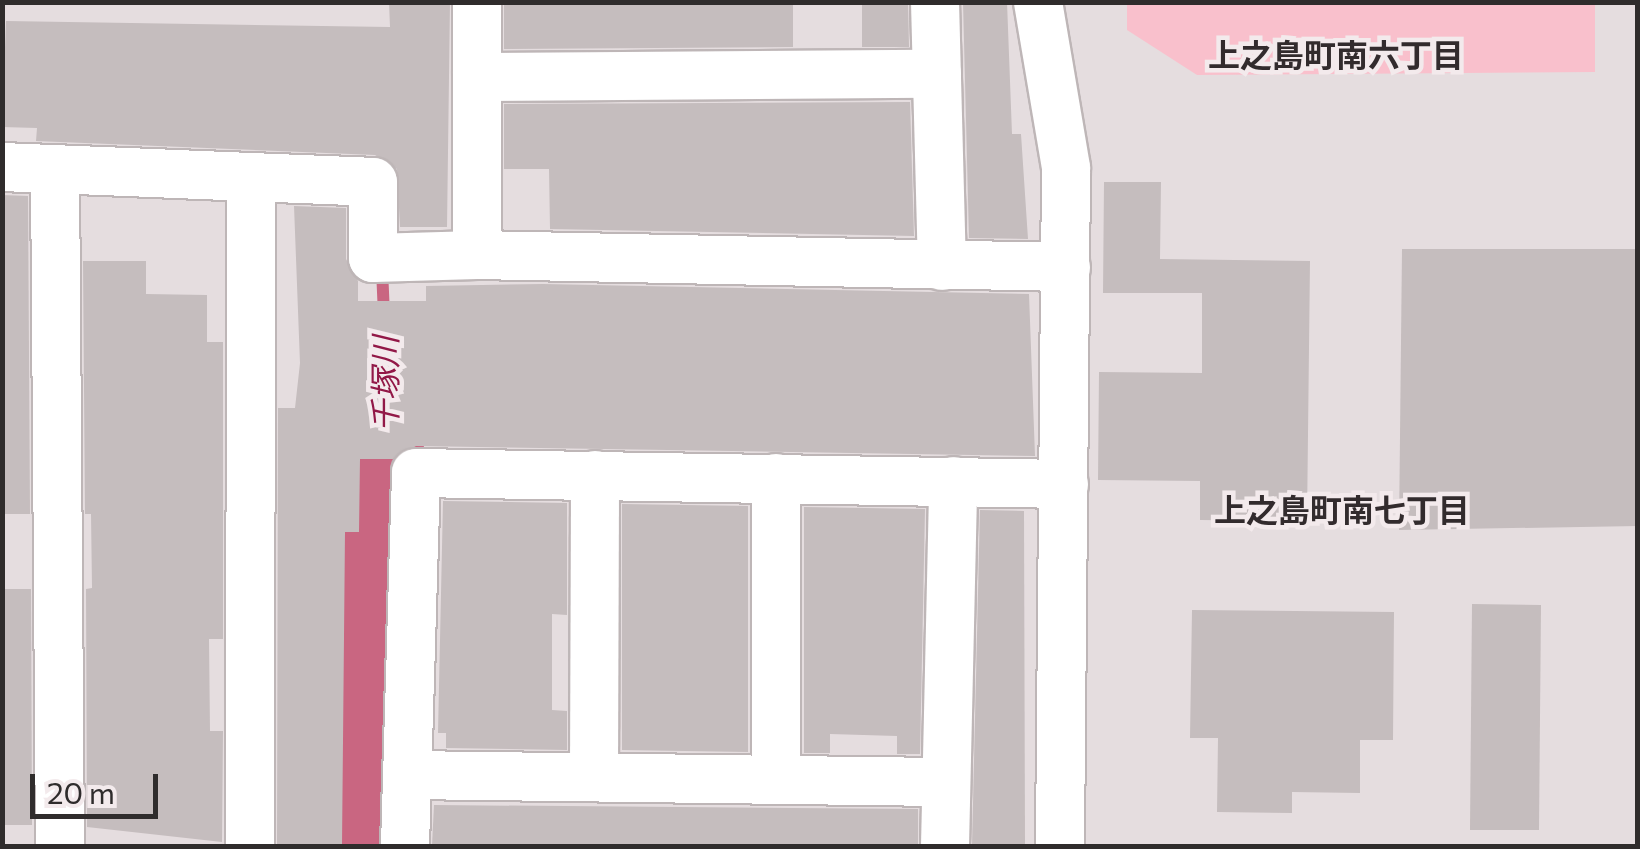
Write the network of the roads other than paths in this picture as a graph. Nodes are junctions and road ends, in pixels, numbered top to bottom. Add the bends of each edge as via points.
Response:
1 (477, 2) edge
2 (935, 2) edge
3 (1038, 2) edge
4 (937, 74) junction
5 (477, 76) junction
6 (2, 167) edge
7 (55, 169) junction
8 (250, 176) junction
9 (476, 255) junction
10 (942, 266) junction
11 (1055, 267) junction
12 (594, 475) junction
13 (776, 478) junction
14 (953, 481) junction
15 (1064, 484) junction
16 (407, 774) junction
17 (594, 776) junction
18 (776, 779) junction
19 (944, 782) junction
20 (60, 846) edge
21 (250, 846) edge
22 (406, 846) edge
23 (944, 846) edge
24 (1060, 846) edge

1 - 5 street
2 - 4 street
3 - 11 street via 1066,168
4 - 5 street
4 - 10 street
5 - 9 street
6 - 7 street
7 - 8 street
7 - 20 street
8 - 9 street via 372,182 373,258
8 - 21 street
9 - 10 street
10 - 11 street
11 - 15 street
12 - 13 street
12 - 16 street via 416,472
12 - 17 street
13 - 14 street
13 - 18 street
14 - 15 street
14 - 19 street
15 - 24 street
16 - 17 street
16 - 22 street
17 - 18 street
18 - 19 street
19 - 23 street

